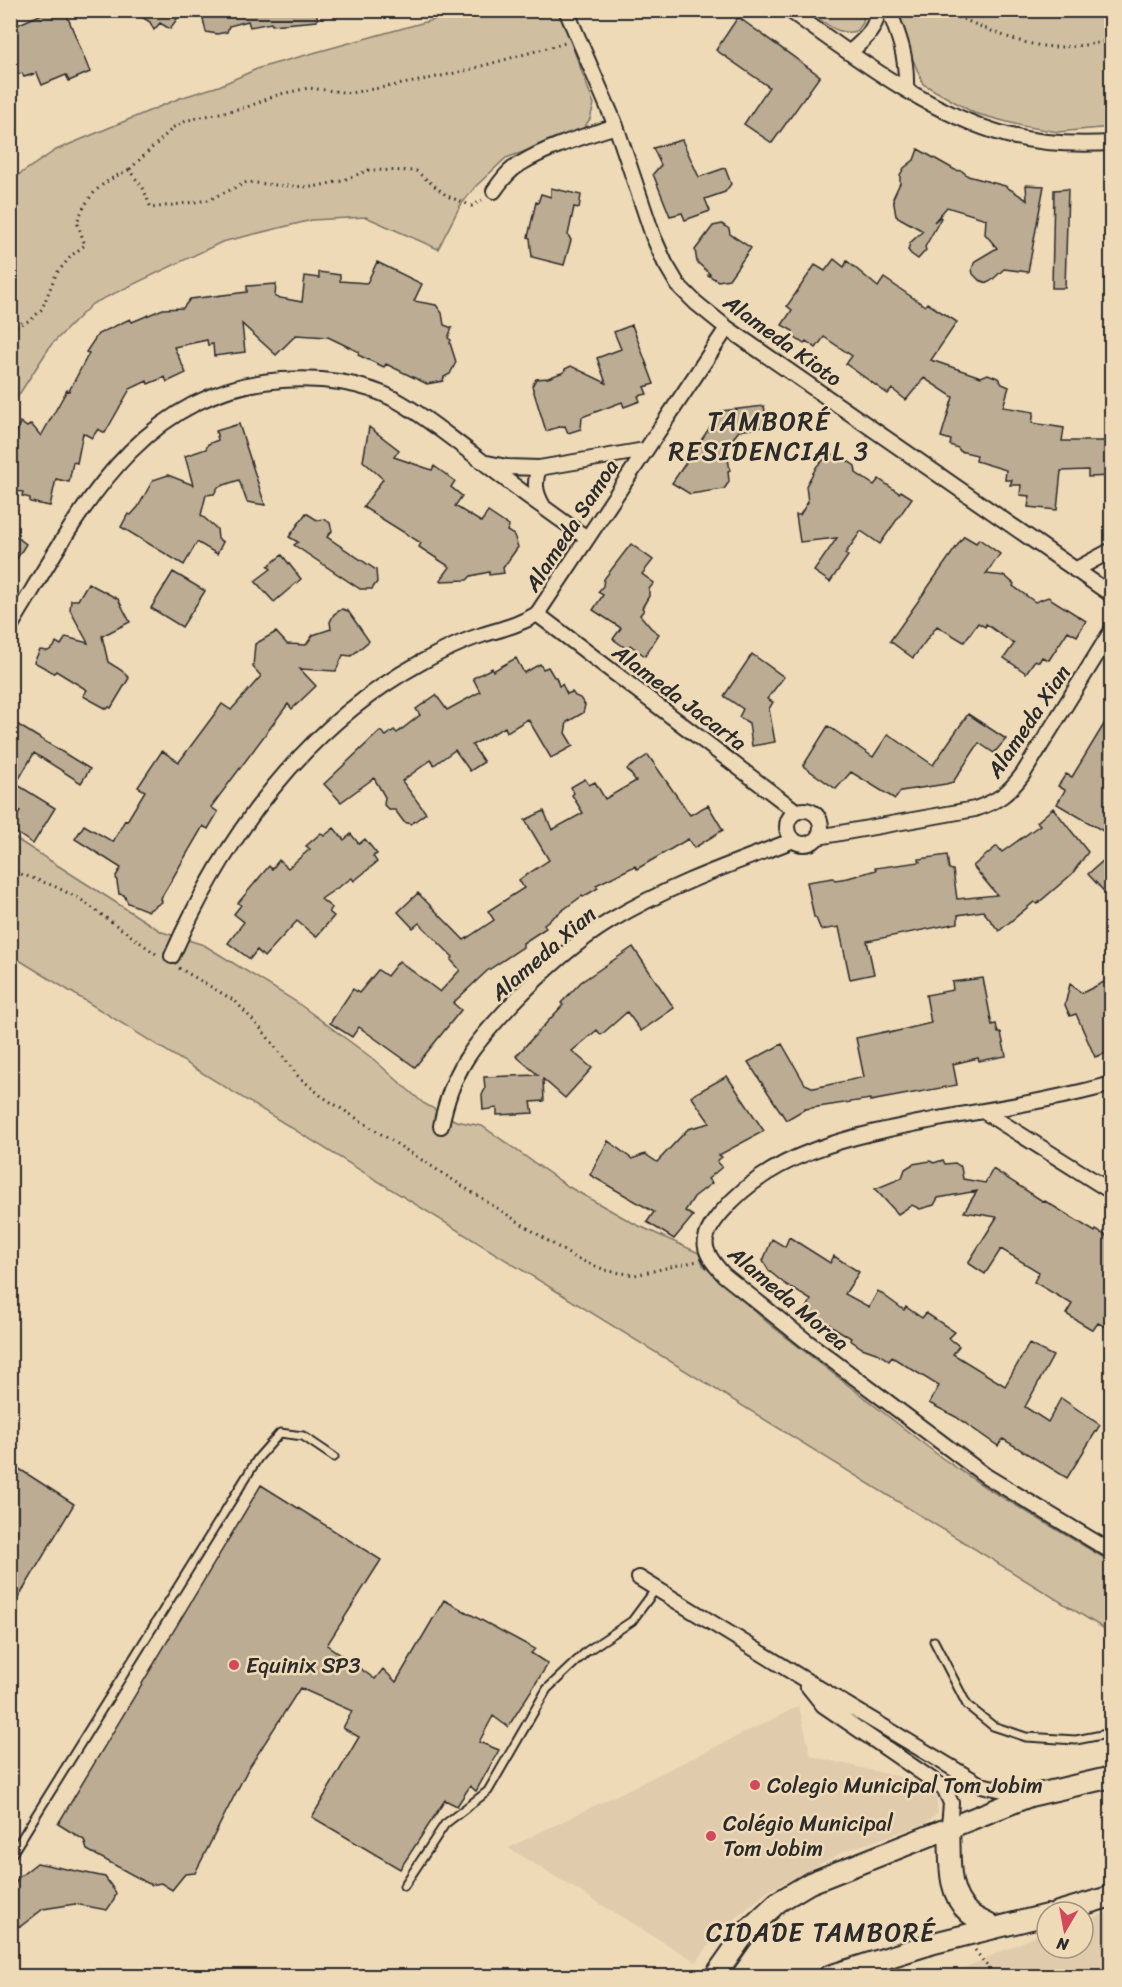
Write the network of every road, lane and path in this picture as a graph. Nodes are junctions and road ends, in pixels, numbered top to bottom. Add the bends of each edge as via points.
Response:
1 (566, 10) edge
2 (789, 10) edge
3 (878, 10) edge
4 (889, 10) edge
5 (941, 10) edge
6 (578, 39) junction
7 (1112, 40) edge
8 (850, 52) junction
9 (906, 88) junction
10 (615, 126) junction
11 (1112, 143) edge
12 (129, 170) junction
13 (494, 191) joint
14 (10, 328) edge
15 (727, 328) junction
16 (645, 450) junction
17 (482, 462) junction
18 (539, 468) junction
19 (544, 508) junction
20 (587, 538) junction
21 (1112, 550) edge
22 (1075, 570) junction
23 (1112, 595) edge
24 (537, 614) junction
25 (10, 627) edge
26 (1112, 630) edge
27 (797, 812) junction
28 (818, 837) junction
29 (794, 840) junction
30 (10, 870) edge
31 (170, 960) junction
32 (1112, 1084) edge
33 (983, 1111) junction
34 (441, 1126) dead end
35 (1112, 1192) edge
36 (709, 1258) junction
37 (334, 1457) dead end
38 (1112, 1552) edge
39 (639, 1578) dead end
40 (655, 1590) junction
41 (934, 1641) dead end
42 (802, 1678) junction
43 (1112, 1733) edge
44 (1112, 1778) edge
45 (1030, 1796) junction
46 (949, 1827) junction
47 (10, 1857) edge
48 (404, 1886) dead end
49 (1110, 1899) edge
50 (1095, 1903) edge
51 (1035, 1918) edge
52 (994, 1928) junction
53 (964, 1936) junction
54 (715, 1977) edge
55 (829, 1977) edge
56 (991, 1977) edge

1 - 6 street, Alameda Kioto
2 - 8 street
3 - 8 street via 871,34
4 - 9 street via 906,65
5 - 7 path via 1009,38 1053,47
6 - 10 street, Alameda Kioto
6 - 12 path via 414,82 350,93 309,88 188,120 174,127
8 - 9 street
9 - 11 street via 929,102 1006,134 1046,143
10 - 13 street via 519,164
10 - 15 street, Alameda Kioto via 665,263 678,285
12 - 13 path via 143,188 151,208 210,200 248,182 313,187 369,170 416,171 447,196 472,206
12 - 14 path via 109,178 83,209 77,222 85,245 56,274 42,309 31,320
15 - 16 street, Alameda Samoa
15 - 22 street, Alameda Kioto
16 - 18 street
16 - 20 street, Alameda Samoa
17 - 18 street
17 - 19 street
17 - 25 street via 399,401 382,393 303,378 231,389 170,417 117,463
18 - 19 street via 535,482
19 - 20 street
20 - 24 street, Alameda Samoa
21 - 22 street
22 - 23 street, Alameda Kioto
24 - 27 street, Alameda Jacarta
24 - 31 street, Alameda Samoa via 456,645 419,664 378,689 307,750 273,786 234,840
26 - 28 street, Alameda Xian via 1023,774 1006,794 975,809
27 - 28 street via 808,811 817,816 821,826
27 - 29 street via 788,825
28 - 29 street via 804,844
29 - 34 street, Alameda Xian via 677,885 616,917 581,942 519,997 468,1054 451,1084
30 - 31 path via 80,899
31 - 36 path via 235,1001 298,1076 320,1095 575,1258 608,1271 635,1275
32 - 33 street, Alameda Morea
33 - 35 street
33 - 36 street, Alameda Morea via 861,1136 790,1160 744,1189 718,1216 706,1240
36 - 38 street, Alameda Morea via 724,1275 805,1340 976,1469
37 - 47 lane via 303,1436 280,1433 258,1458
39 - 40 street
40 - 42 street
40 - 48 lane via 632,1621 587,1652 547,1689 488,1791 445,1824
41 - 43 lane via 967,1705 993,1726 1026,1737 1076,1740
42 - 45 street via 981,1785
42 - 46 street via 823,1705 944,1788 951,1803
44 - 45 main road
45 - 46 main road
46 - 52 main road via 951,1884 958,1900 970,1914
46 - 54 main road via 810,1883 778,1902 746,1932
49 - 50 main road
51 - 52 main road
52 - 53 main road
53 - 55 main road
53 - 56 path

